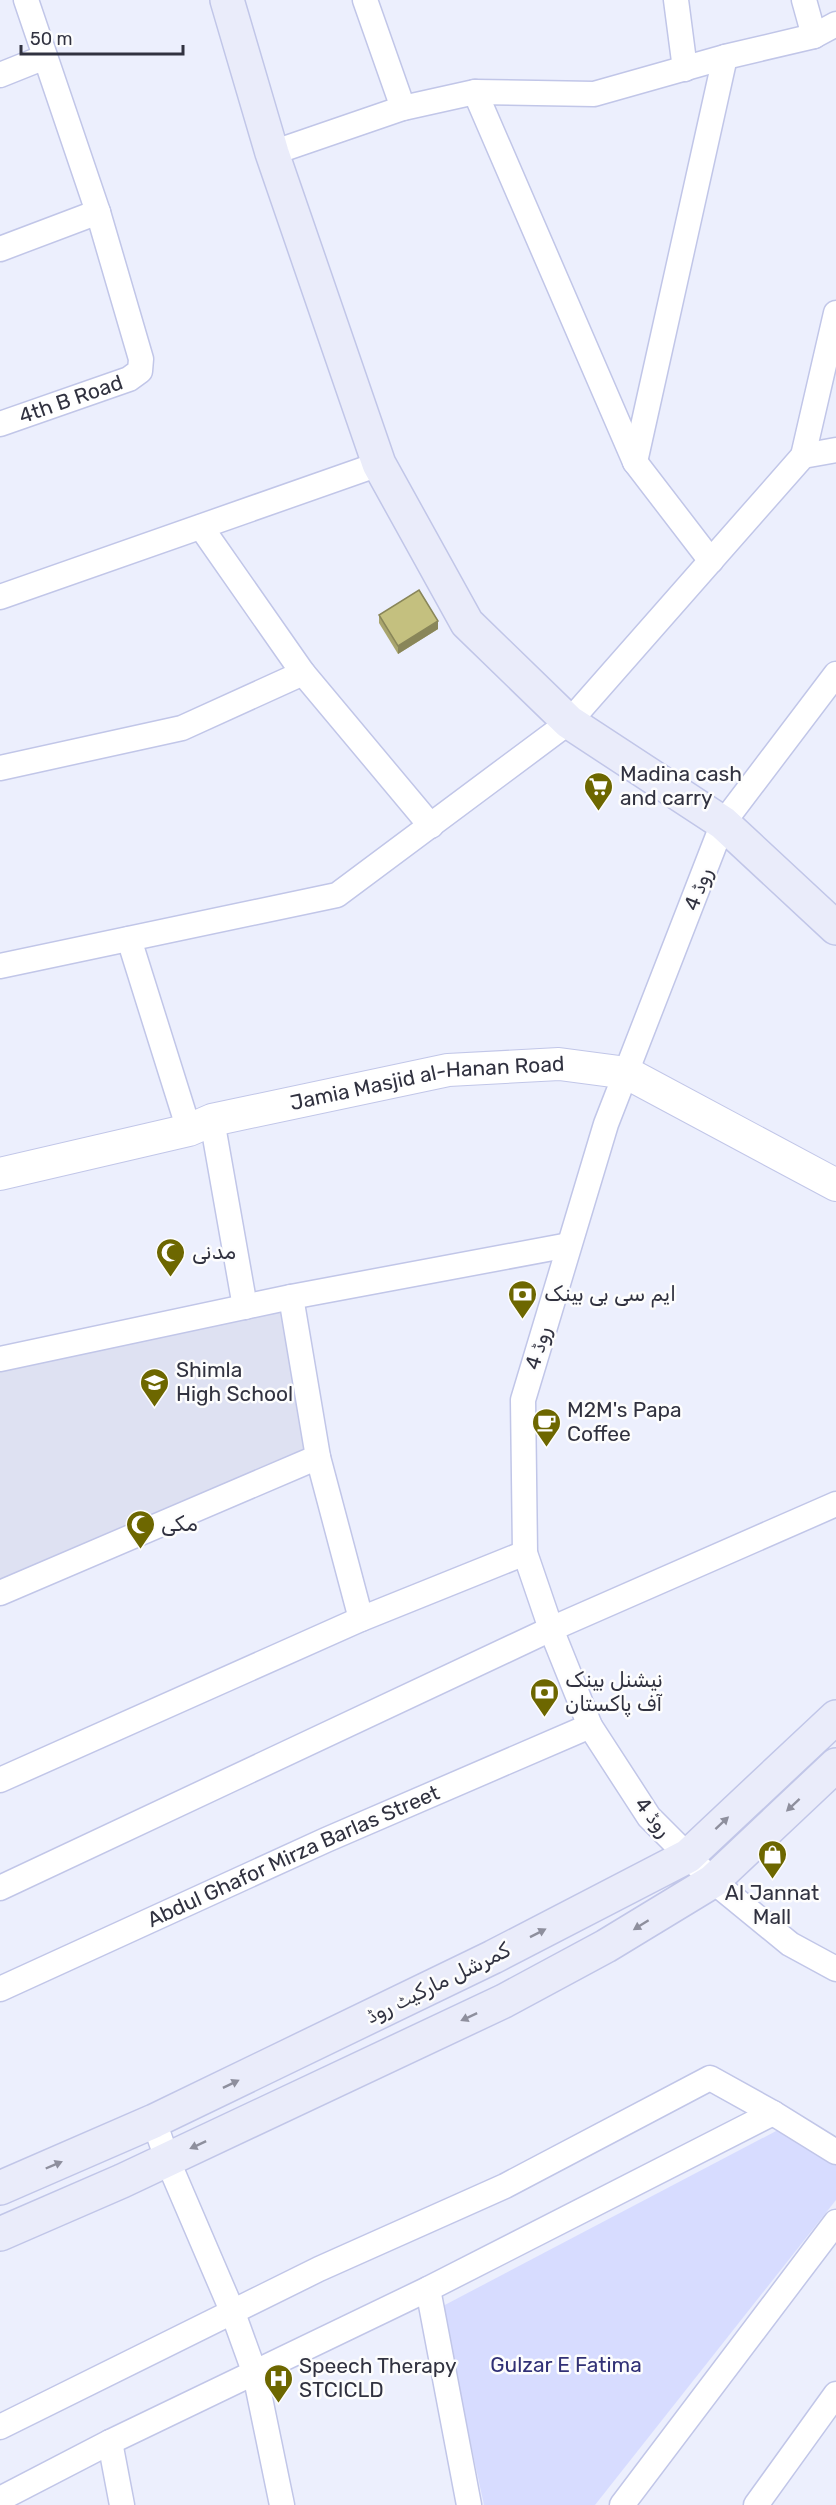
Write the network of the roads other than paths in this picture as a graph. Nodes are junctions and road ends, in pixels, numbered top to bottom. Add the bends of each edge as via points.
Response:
1 (26, 0) edge
2 (227, 0) edge
3 (365, 0) edge
4 (676, 0) edge
5 (804, 0) edge
6 (836, 24) edge
7 (814, 36) junction
8 (45, 57) junction
9 (725, 57) junction
10 (685, 69) junction
11 (0, 75) edge
12 (476, 92) junction
13 (403, 108) junction
14 (272, 153) junction
15 (98, 212) junction
16 (0, 249) edge
17 (836, 313) edge
18 (0, 424) edge
19 (836, 450) edge
20 (803, 456) junction
21 (635, 462) junction
22 (379, 464) junction
23 (201, 527) junction
24 (711, 561) junction
25 (0, 597) edge
26 (303, 673) junction
27 (836, 674) edge
28 (569, 722) junction
29 (0, 768) edge
30 (723, 823) junction
31 (431, 826) junction
32 (836, 928) edge
33 (129, 939) junction
34 (0, 966) edge
35 (627, 1073) junction
36 (201, 1125) junction
37 (0, 1174) edge
38 (836, 1185) edge
39 (569, 1245) junction
40 (291, 1297) junction
41 (245, 1307) junction
42 (0, 1359) edge
43 (318, 1457) junction
44 (836, 1504) edge
45 (525, 1553) junction
46 (0, 1593) edge
47 (361, 1619) junction
48 (551, 1629) junction
49 (836, 1717) edge
50 (590, 1726) junction
51 (836, 1765) edge
52 (0, 1780) edge
53 (688, 1856) junction
54 (713, 1881) junction
55 (0, 1888) edge
56 (836, 1969) edge
57 (0, 1989) edge
58 (773, 2113) junction
59 (154, 2121) junction
60 (836, 2152) edge
61 (167, 2159) junction
62 (0, 2188) edge
63 (836, 2222) edge
64 (0, 2234) edge
65 (428, 2289) junction
66 (233, 2313) junction
67 (255, 2374) junction
68 (836, 2394) edge
69 (0, 2427) edge
70 (110, 2442) junction
71 (0, 2499) edge
72 (123, 2505) edge
73 (282, 2505) edge
74 (469, 2505) edge
75 (621, 2505) edge
76 (756, 2505) edge

1 - 8 street
2 - 14 main road
3 - 13 street
4 - 10 street
5 - 7 street
6 - 7 street
7 - 9 street
8 - 11 street
8 - 15 street
9 - 10 street
9 - 21 street
10 - 12 street via 594,94
12 - 13 street
12 - 21 street
13 - 14 street
14 - 22 main road
15 - 16 street
15 - 18 street, 4th B Road via 141,359 140,372
17 - 20 street
19 - 20 street
20 - 24 street
21 - 24 street
22 - 23 street
22 - 28 main road via 467,623
23 - 25 street
23 - 26 street
24 - 28 street
26 - 29 street via 182,728
26 - 31 street
27 - 30 street, روڈ 4
28 - 30 main road
28 - 31 street
30 - 32 main road
30 - 35 street, روڈ 4
31 - 33 street via 338,896
33 - 34 street
33 - 36 street
35 - 36 street, Jamia Masjid al-Hanan Road via 559,1064 448,1070
35 - 38 street, Jamia Masjid al-Hanan Road
35 - 39 street, روڈ 4 via 606,1124
36 - 37 street, Jamia Masjid al-Hanan Road
36 - 41 street
39 - 40 street
39 - 45 street, روڈ 4 via 522,1400
40 - 41 street
40 - 43 street
41 - 42 street
43 - 46 street
43 - 47 street
44 - 48 street
45 - 47 street
45 - 48 street, روڈ 4
47 - 52 street
48 - 50 street, روڈ 4
48 - 55 street
53 -> 49 main road, کمرشل مارکیٹ روڈ
50 - 53 street, روڈ 4 via 649,1817
50 - 57 street, Abdul Ghafor Mirza Barlas Street via 326,1840
51 -> 54 main road, کمرشل مارکیٹ روڈ
53 - 54 street, روڈ 4
59 -> 53 main road, کمرشل مارکیٹ روڈ via 493,1957
54 - 56 street, روڈ 4 via 790,1944
54 -> 61 main road, کمرشل مارکیٹ روڈ via 606,1946 504,2001
58 - 60 street
58 - 65 street
58 - 66 street via 710,2078 505,2186 319,2269
59 - 61 street
62 -> 59 main road, کمرشل مارکیٹ روڈ
61 - 64 main road, کمرشل مارکیٹ روڈ
61 - 66 street
63 - 75 street
65 - 67 street
65 - 74 street
66 - 67 street
66 - 69 street
67 - 70 street
67 - 73 street
68 - 76 street
70 - 71 street
70 - 72 street

